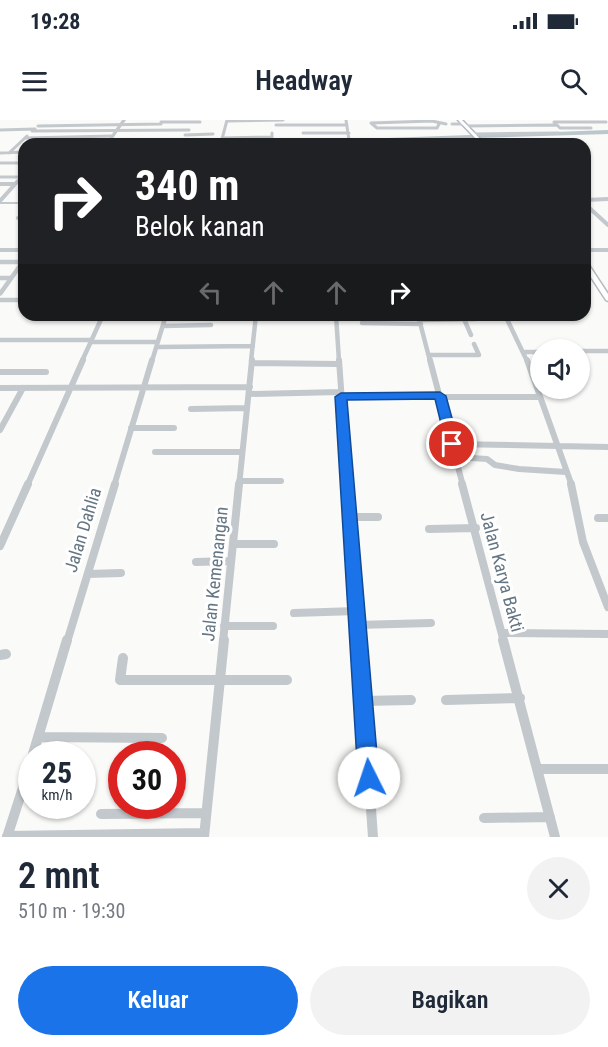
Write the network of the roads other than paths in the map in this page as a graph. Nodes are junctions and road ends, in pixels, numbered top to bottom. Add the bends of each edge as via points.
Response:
1 (44, 120) edge
2 (227, 120) edge
3 (277, 120) edge
4 (283, 120) edge
5 (346, 120) edge
6 (201, 121) edge
7 (552, 121) edge
8 (141, 122) dead end
9 (606, 122) dead end
10 (463, 123) edge
11 (439, 124) junction
12 (446, 124) dead end
13 (452, 124) dead end
14 (64, 125) junction
15 (121, 125) edge
16 (276, 125) junction
17 (347, 125) junction
18 (38, 126) junction
19 (190, 126) dead end
20 (559, 127) junction
21 (172, 128) dead end
22 (591, 128) dead end
23 (506, 129) dead end
24 (33, 130) junction
25 (189, 130) dead end
26 (59, 131) junction
27 (0, 132) edge
28 (565, 132) dead end
29 (223, 133) junction
30 (349, 133) junction
31 (473, 133) junction
32 (558, 133) dead end
33 (213, 134) dead end
34 (274, 134) junction
35 (303, 134) dead end
36 (502, 134) dead end
37 (113, 136) junction
38 (75, 137) joint
39 (26, 138) joint
40 (222, 138) joint
41 (350, 138) edge
42 (478, 138) edge
43 (17, 146) edge
44 (18, 152) edge
45 (0, 153) edge
46 (9, 153) junction
47 (0, 163) edge
48 (18, 163) edge
49 (18, 176) edge
50 (0, 177) edge
51 (18, 181) edge
52 (0, 184) edge
53 (15, 184) junction
54 (608, 199) edge
55 (591, 201) edge
56 (0, 202) edge
57 (18, 203) edge
58 (591, 208) edge
59 (608, 225) edge
60 (0, 250) edge
61 (18, 250) edge
62 (591, 250) edge
63 (608, 250) edge
64 (0, 262) edge
65 (18, 262) edge
66 (18, 269) edge
67 (591, 272) edge
68 (0, 278) edge
69 (11, 278) junction
70 (1, 292) edge
71 (608, 299) edge
72 (0, 300) edge
73 (18, 300) edge
74 (100, 321) edge
75 (164, 321) edge
76 (255, 321) edge
77 (336, 321) edge
78 (400, 321) edge
79 (419, 321) edge
80 (465, 321) edge
81 (507, 321) edge
82 (362, 323) dead end
83 (163, 326) junction
84 (211, 326) dead end
85 (471, 335) dead end
86 (0, 340) edge
87 (91, 341) junction
88 (158, 344) junction
89 (474, 344) dead end
90 (253, 346) junction
91 (590, 351) edge
92 (608, 351) edge
93 (523, 352) junction
94 (530, 352) edge
95 (429, 355) junction
96 (252, 363) junction
97 (338, 364) junction
98 (530, 371) edge
99 (0, 372) edge
100 (46, 372) dead end
101 (0, 388) edge
102 (23, 388) junction
103 (70, 388) junction
104 (143, 388) junction
105 (249, 390) junction
106 (341, 395) junction
107 (440, 397) junction
108 (530, 398) edge
109 (540, 399) edge
110 (191, 408) dead end
111 (246, 408) junction
112 (131, 428) junction
113 (174, 428) dead end
114 (0, 430) edge
115 (452, 444) junction
116 (556, 444) junction
117 (608, 447) edge
118 (155, 452) dead end
119 (242, 452) junction
120 (456, 457) junction
121 (566, 472) junction
122 (239, 480) junction
123 (281, 481) dead end
124 (350, 517) junction
125 (378, 517) dead end
126 (598, 518) dead end
127 (608, 518) edge
128 (476, 528) junction
129 (429, 529) dead end
130 (233, 544) junction
131 (274, 544) dead end
132 (0, 546) edge
133 (231, 561) junction
134 (196, 562) dead end
135 (88, 573) junction
136 (121, 573) dead end
137 (608, 607) edge
138 (357, 611) junction
139 (294, 613) dead end
140 (431, 623) dead end
141 (357, 625) junction
142 (224, 626) junction
143 (273, 626) dead end
144 (503, 633) junction
145 (608, 634) edge
146 (123, 658) dead end
147 (219, 678) junction
148 (287, 680) dead end
149 (520, 698) junction
150 (411, 700) dead end
151 (446, 700) dead end
152 (363, 701) junction
153 (39, 737) junction
154 (162, 738) dead end
155 (38, 741) edge
156 (538, 769) junction
157 (608, 769) edge
158 (18, 803) edge
159 (206, 813) junction
160 (101, 814) dead end
161 (550, 817) junction
162 (484, 818) dead end
163 (204, 835) edge
164 (7, 837) edge
165 (373, 837) edge
166 (555, 837) edge

1 - 18 street
2 - 3 street
2 - 29 street
3 - 4 street
3 - 16 street
5 - 17 street
6 - 15 street
6 - 19 street
7 - 9 street
7 - 20 street
8 - 15 street
10 - 13 street
10 - 20 street
10 - 31 main road
11 - 11 street via 433,128 377,128 371,123
11 - 12 street
14 - 15 street
14 - 18 street
14 - 26 street
15 - 21 street
15 - 25 street
15 - 26 street
15 - 37 street
16 - 17 street
16 - 34 street
17 - 30 street
18 - 24 street
20 - 22 street
20 - 28 street
23 - 31 street
24 - 26 street
24 - 27 street
24 - 39 street
29 - 34 street
29 - 40 street
30 - 35 street
30 - 41 street
31 - 32 street
31 - 36 street
31 - 42 main road
33 - 37 street
34 - 40 street
37 - 38 street
38 - 39 street
43 - 46 street
44 - 46 street
45 - 46 street
47 - 48 street
49 - 50 street
51 - 53 street
52 - 53 street
53 - 56 street
54 - 55 street
56 - 57 street
58 - 59 street
60 - 61 street
62 - 63 street
64 - 65 street
66 - 69 street
67 - 71 main road
68 - 69 street
69 - 70 street
72 - 73 street
74 - 87 street
75 - 83 street, Jalan Dahlia
76 - 90 street, Jalan Kemenangan
77 - 97 street
78 - 82 street
79 - 95 street, Jalan Karya Bakti
80 - 85 street
81 - 93 street
83 - 84 street
83 - 88 street, Jalan Dahlia
86 - 87 street
87 - 88 street
87 - 103 street
88 - 90 street
88 - 104 street, Jalan Dahlia
89 - 95 street via 479,355
90 - 96 street, Jalan Kemenangan
91 - 92 street
93 - 94 street
93 - 98 street
95 - 107 street, Jalan Karya Bakti
96 - 97 street
96 - 105 street, Jalan Kemenangan
97 - 106 street
99 - 100 street
101 - 102 street
102 - 103 street
102 - 114 street
103 - 104 street
103 - 132 street
104 - 105 street
104 - 112 street, Jalan Dahlia
105 - 106 street
105 - 111 street, Jalan Kemenangan
106 - 107 street
106 - 124 street
107 - 108 street
107 - 115 street, Jalan Karya Bakti
109 - 116 street
110 - 111 street
111 - 119 street, Jalan Kemenangan
112 - 113 street
112 - 135 street, Jalan Dahlia
115 - 116 street
115 - 120 street, Jalan Karya Bakti
116 - 117 street
116 - 121 street
118 - 119 street
119 - 122 street, Jalan Kemenangan
120 - 121 street via 487,459 495,465 519,469
120 - 128 street, Jalan Karya Bakti
121 - 137 street via 577,502 583,542
122 - 123 street
122 - 130 street, Jalan Kemenangan
124 - 125 street
124 - 138 street
126 - 127 street
128 - 129 street
128 - 144 street, Jalan Karya Bakti
130 - 131 street
130 - 133 street, Jalan Kemenangan
133 - 134 street
133 - 142 street, Jalan Kemenangan
135 - 136 street
135 - 153 street, Jalan Dahlia
138 - 139 street
138 - 141 street
140 - 141 street
141 - 152 street
142 - 143 street
142 - 147 street, Jalan Kemenangan
144 - 145 street
144 - 149 street, Jalan Karya Bakti
146 - 147 street via 120,680
147 - 148 street
147 - 159 street, Jalan Kemenangan
149 - 151 street
149 - 156 street, Jalan Karya Bakti
150 - 152 street
152 - 165 street
153 - 154 street
153 - 155 street, Jalan Dahlia
156 - 157 street
156 - 161 street, Jalan Karya Bakti
158 - 164 street
159 - 160 street
159 - 163 street, Jalan Kemenangan
161 - 162 street
161 - 166 street, Jalan Karya Bakti
163 - 164 street

